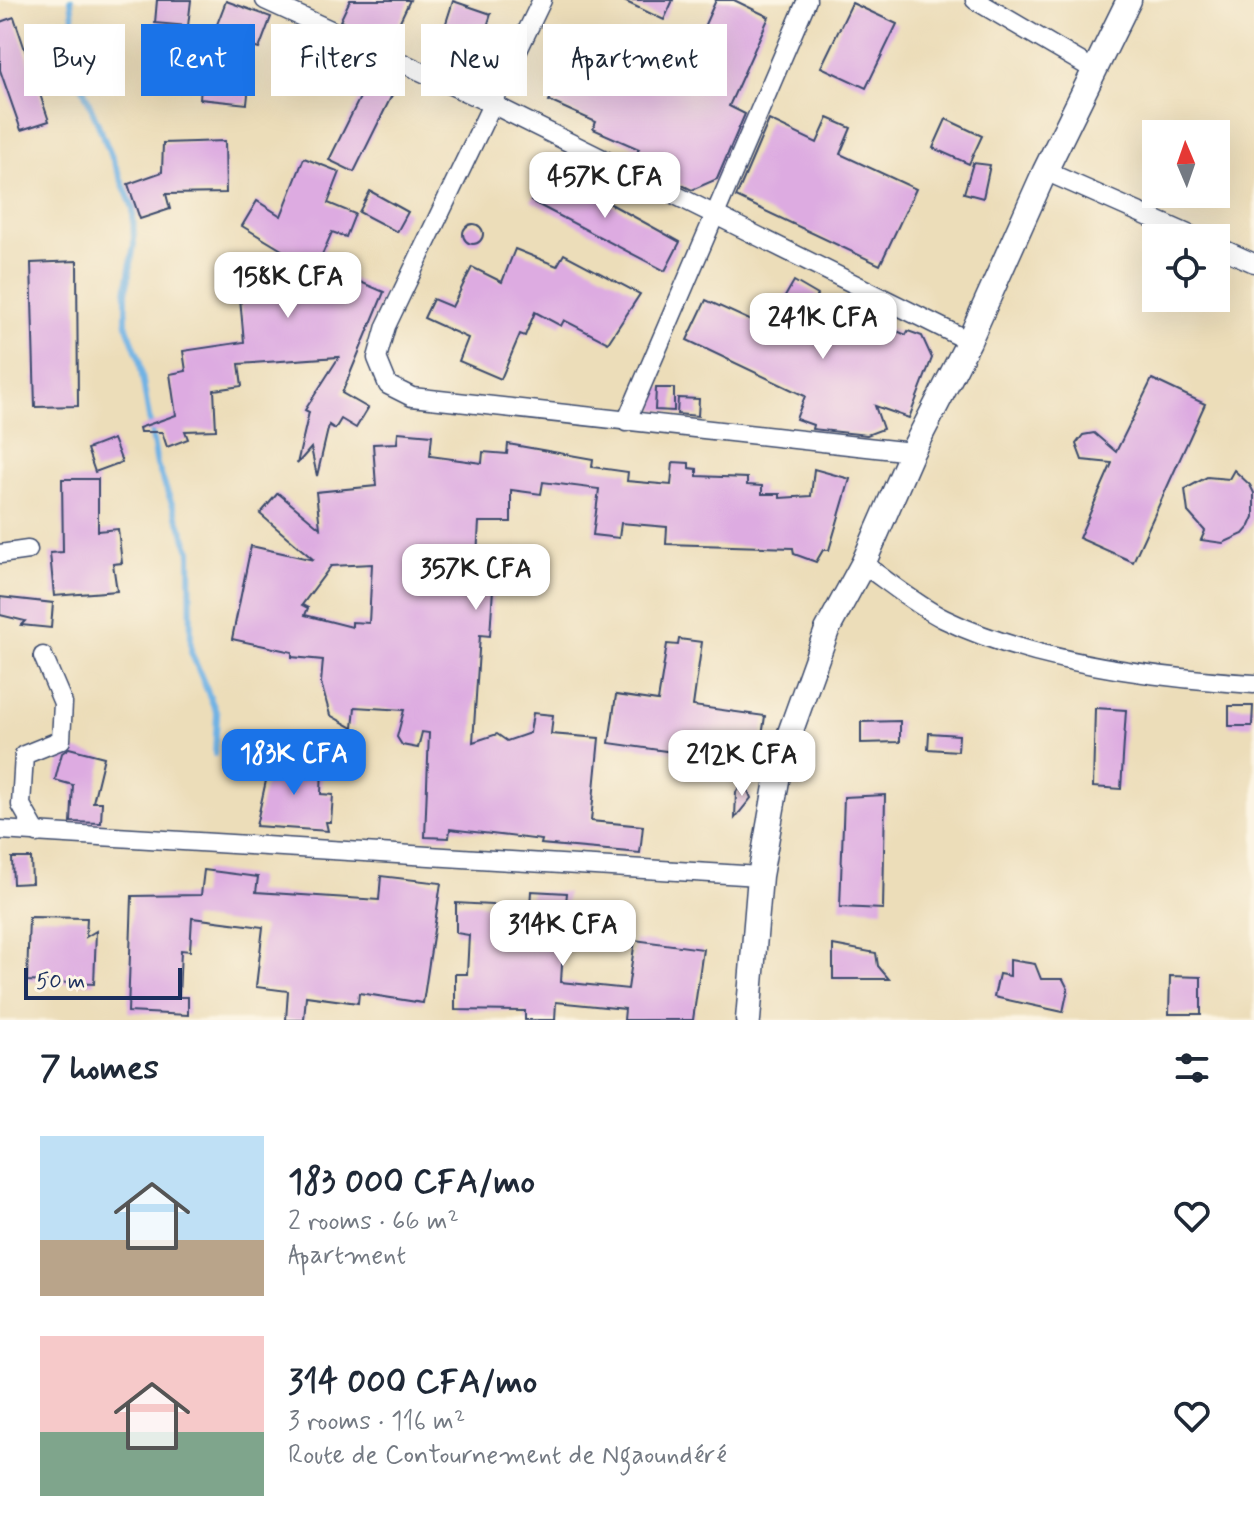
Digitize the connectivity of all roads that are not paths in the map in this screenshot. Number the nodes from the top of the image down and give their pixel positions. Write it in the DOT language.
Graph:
graph roads {
  1 [pos="542,0"];
  2 [pos="807,0"];
  3 [pos="975,0"];
  4 [pos="1129,0"];
  5 [pos="277,3"];
  6 [pos="1096,71"];
  7 [pos="492,104"];
  8 [pos="1045,171"];
  9 [pos="718,216"];
  10 [pos="1165,224"];
  11 [pos="1230,252"];
  12 [pos="1254,263"];
  13 [pos="969,341"];
  14 [pos="626,422"];
  15 [pos="912,452"];
  16 [pos="28,550"];
  17 [pos="0,554"];
  18 [pos="863,564"];
  19 [pos="43,656"];
  20 [pos="1254,684"];
  21 [pos="0,830"];
  22 [pos="37,833"];
  23 [pos="760,876"];
  24 [pos="748,1020"];
  1 -- 7 [label="street"];
  2 -- 9 [label="street"];
  3 -- 6 [label="street"];
  4 -- 6 [label="street"];
  5 -- 7 [label="street"];
  6 -- 8 [label="street"];
  7 -- 9 [label="street"];
  7 -- 14 [label="street"];
  8 -- 10 [label="street"];
  8 -- 13 [label="street"];
  9 -- 13 [label="street"];
  9 -- 14 [label="street"];
  11 -- 12 [label="street"];
  13 -- 15 [label="street"];
  14 -- 15 [label="street"];
  15 -- 18 [label="street"];
  16 -- 17 [label="street"];
  18 -- 20 [label="street"];
  18 -- 23 [label="street"];
  19 -- 22 [label="street"];
  21 -- 22 [label="street"];
  22 -- 23 [label="street"];
  23 -- 24 [label="street"];
}
